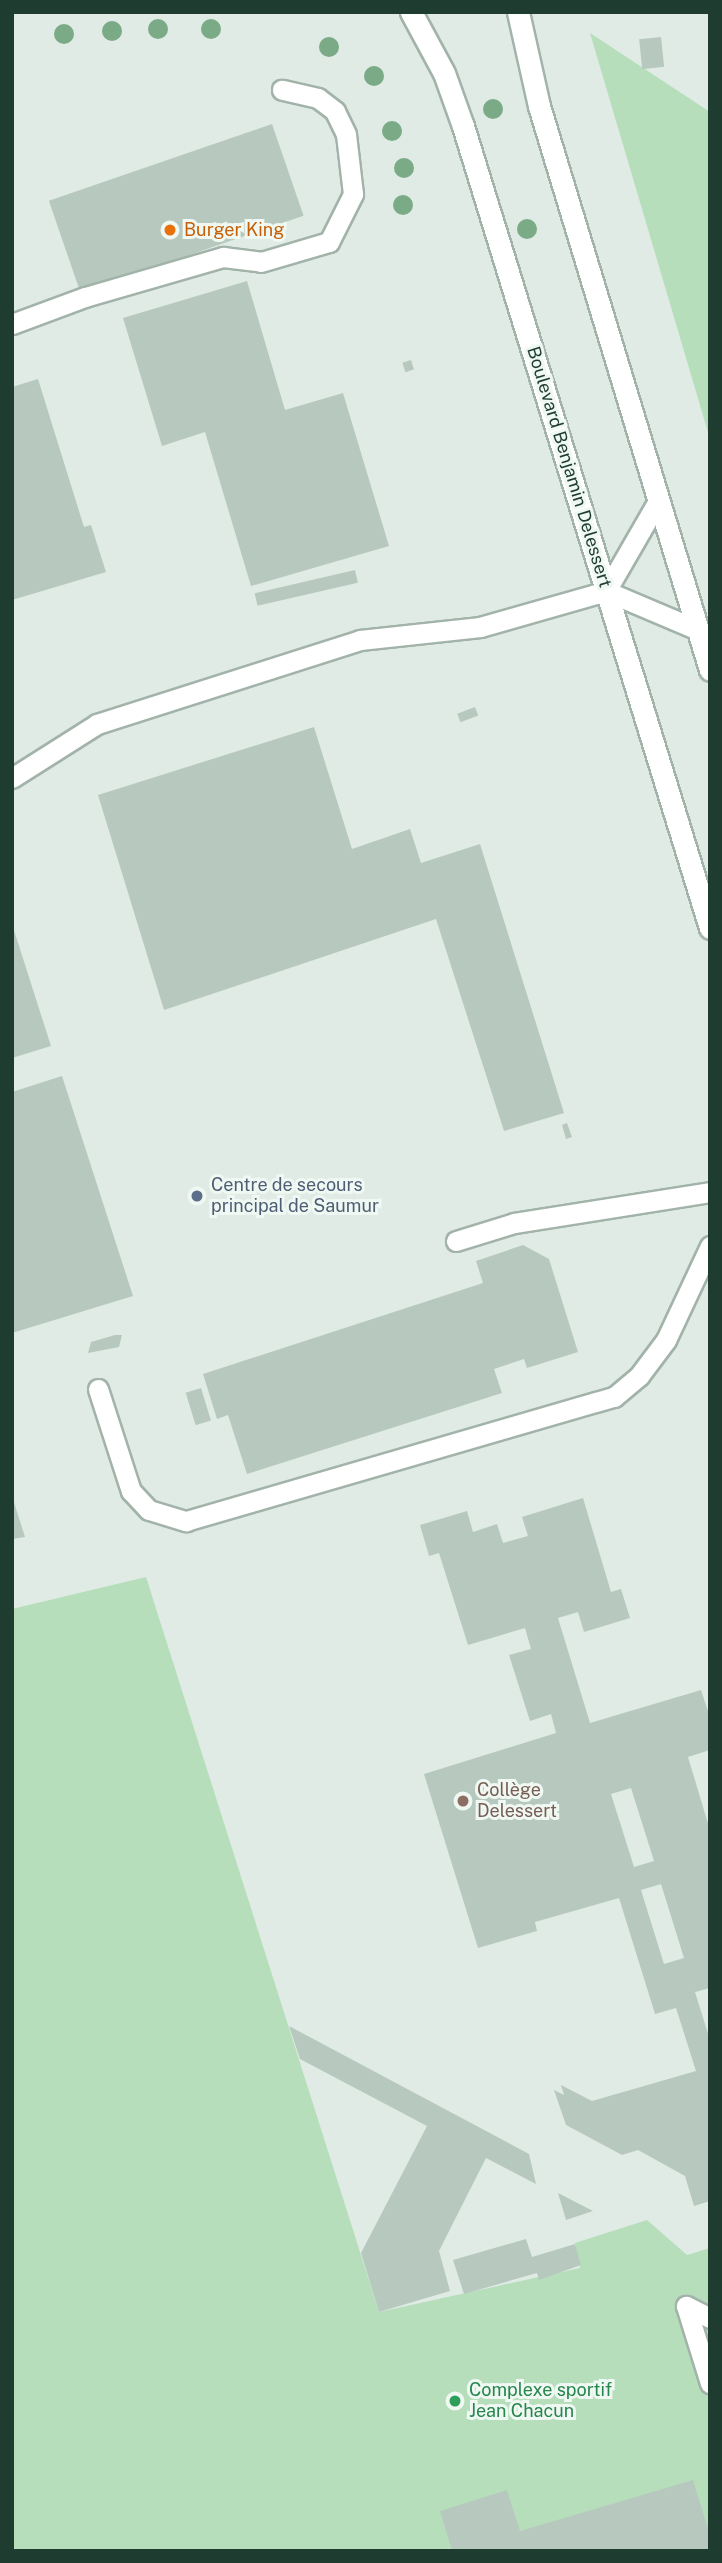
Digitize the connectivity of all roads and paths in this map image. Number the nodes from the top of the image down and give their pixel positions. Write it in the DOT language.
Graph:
graph roads {
  1 [pos="411,12"];
  2 [pos="518,12"];
  3 [pos="282,90"];
  4 [pos="12,324"];
  5 [pos="658,501"];
  6 [pos="606,591"];
  7 [pos="698,631"];
  8 [pos="710,670"];
  9 [pos="12,778"];
  10 [pos="710,928"];
  11 [pos="710,1192"];
  12 [pos="456,1241"];
  13 [pos="710,1247"];
  14 [pos="98,1389"];
  15 [pos="710,2318"];
  16 [pos="710,2383"];
  1 -- 6 [label="main road, Boulevard Benjamin Delessert"];
  2 -- 5 [label="main road"];
  3 -- 4 [label="lane"];
  5 -- 6 [label="lane"];
  5 -- 7 [label="main road"];
  6 -- 7 [label="lane"];
  6 -- 9 [label="lane"];
  6 -- 10 [label="main road, Boulevard Benjamin Delessert"];
  7 -- 8 [label="main road"];
  11 -- 12 [label="lane"];
  13 -- 14 [label="lane"];
  15 -- 16 [label="lane"];
}
